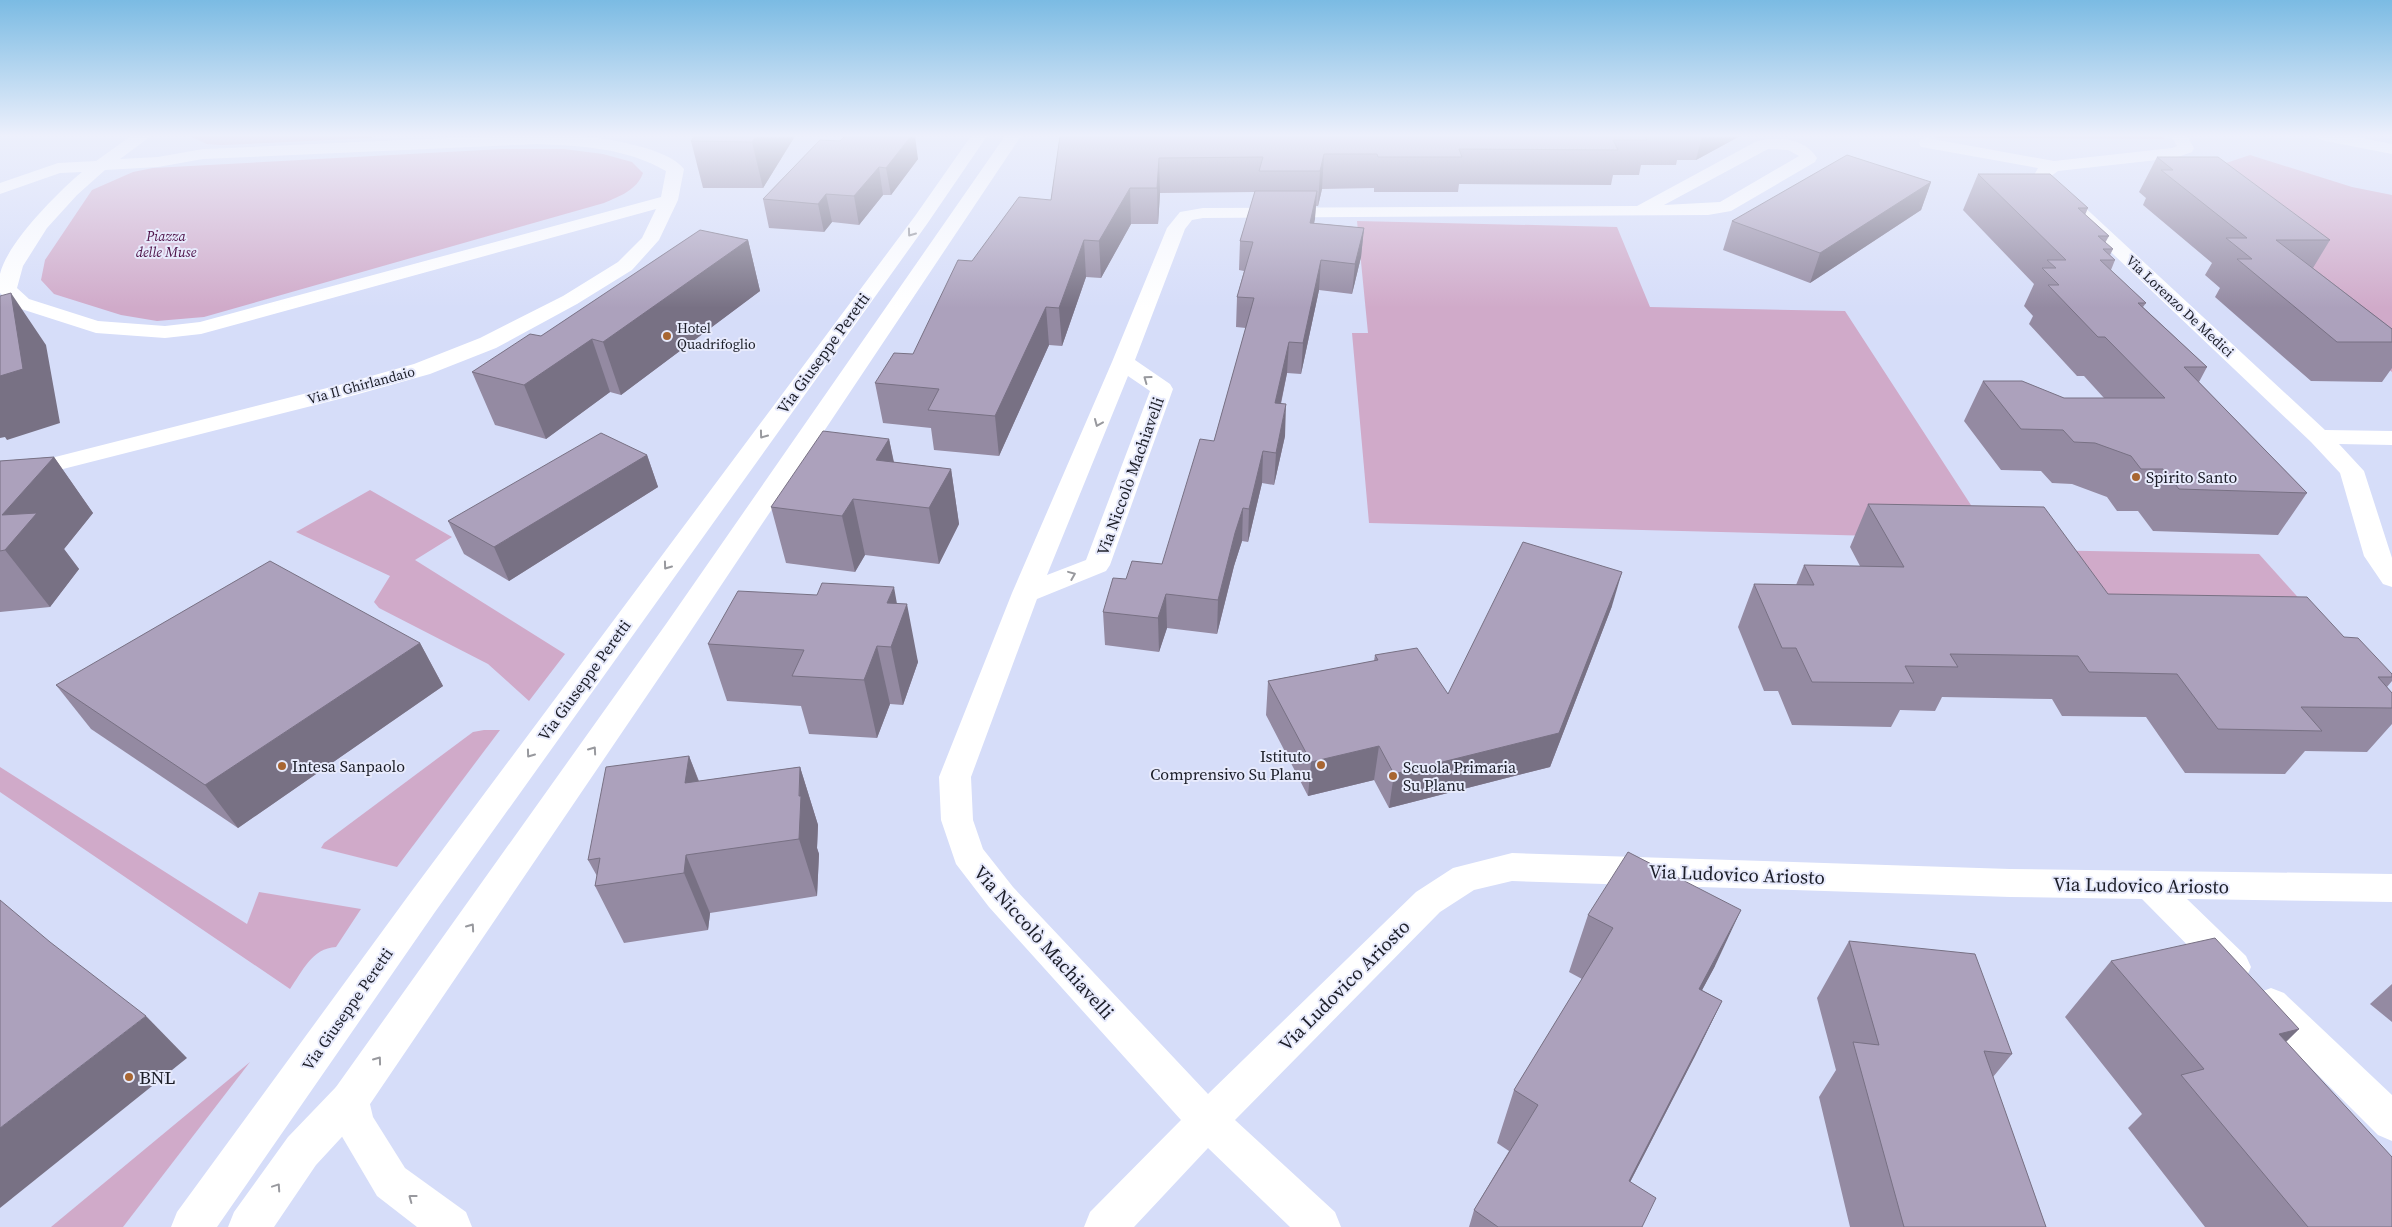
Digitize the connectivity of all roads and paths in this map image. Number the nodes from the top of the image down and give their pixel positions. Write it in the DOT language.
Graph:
graph roads {
  1 [pos="68,193"];
  2 [pos="670,193"];
  3 [pos="939,193"];
  4 [pos="974,193"];
  5 [pos="1673,193"];
  6 [pos="1749,193"];
  7 [pos="2059,193"];
  8 [pos="669,200"];
  9 [pos="1640,211"];
  10 [pos="6,297"];
  11 [pos="1123,362"];
  12 [pos="2319,437"];
  13 [pos="2392,438"];
  14 [pos="0,478"];
  15 [pos="2392,578"];
  16 [pos="1026,593"];
  17 [pos="2150,886"];
  18 [pos="2392,888"];
  19 [pos="350,1100"];
  20 [pos="1206,1121"];
  21 [pos="2392,1122"];
  22 [pos="192,1227"];
  23 [pos="250,1227"];
  24 [pos="451,1227"];
  25 [pos="1105,1227"];
  26 [pos="1320,1227"];
  1 -- 10 [label="street"];
  2 -- 8 [label="street"];
  3 -- 22 [label="street, Via Giuseppe Peretti, one-way"];
  19 -- 4 [label="street, Via Giuseppe Peretti, one-way"];
  5 -- 9 [label="street, Via Niccolò Machiavelli"];
  6 -- 9 [label="street, Via Niccolò Machiavelli"];
  7 -- 12 [label="street, Via Lorenzo De Medici"];
  8 -- 10 [label="street"];
  8 -- 14 [label="street, Via Il Ghirlandaio"];
  9 -- 11 [label="street, Via Niccolò Machiavelli"];
  11 -- 16 [label="street, Via Niccolò Machiavelli, one-way"];
  16 -- 11 [label="street, Via Niccolò Machiavelli, one-way"];
  12 -- 13 [label="street"];
  12 -- 15 [label="street, Via Lorenzo De Medici"];
  16 -- 20 [label="street, Via Niccolò Machiavelli"];
  17 -- 18 [label="street, Via Ludovico Ariosto"];
  17 -- 20 [label="street, Via Ludovico Ariosto"];
  17 -- 21 [label="street"];
  23 -- 19 [label="street, Via Giuseppe Peretti, one-way"];
  24 -- 19 [label="street, one-way"];
  20 -- 25 [label="street, Via Ludovico Ariosto"];
  20 -- 26 [label="street, Via Niccolò Machiavelli"];
}
